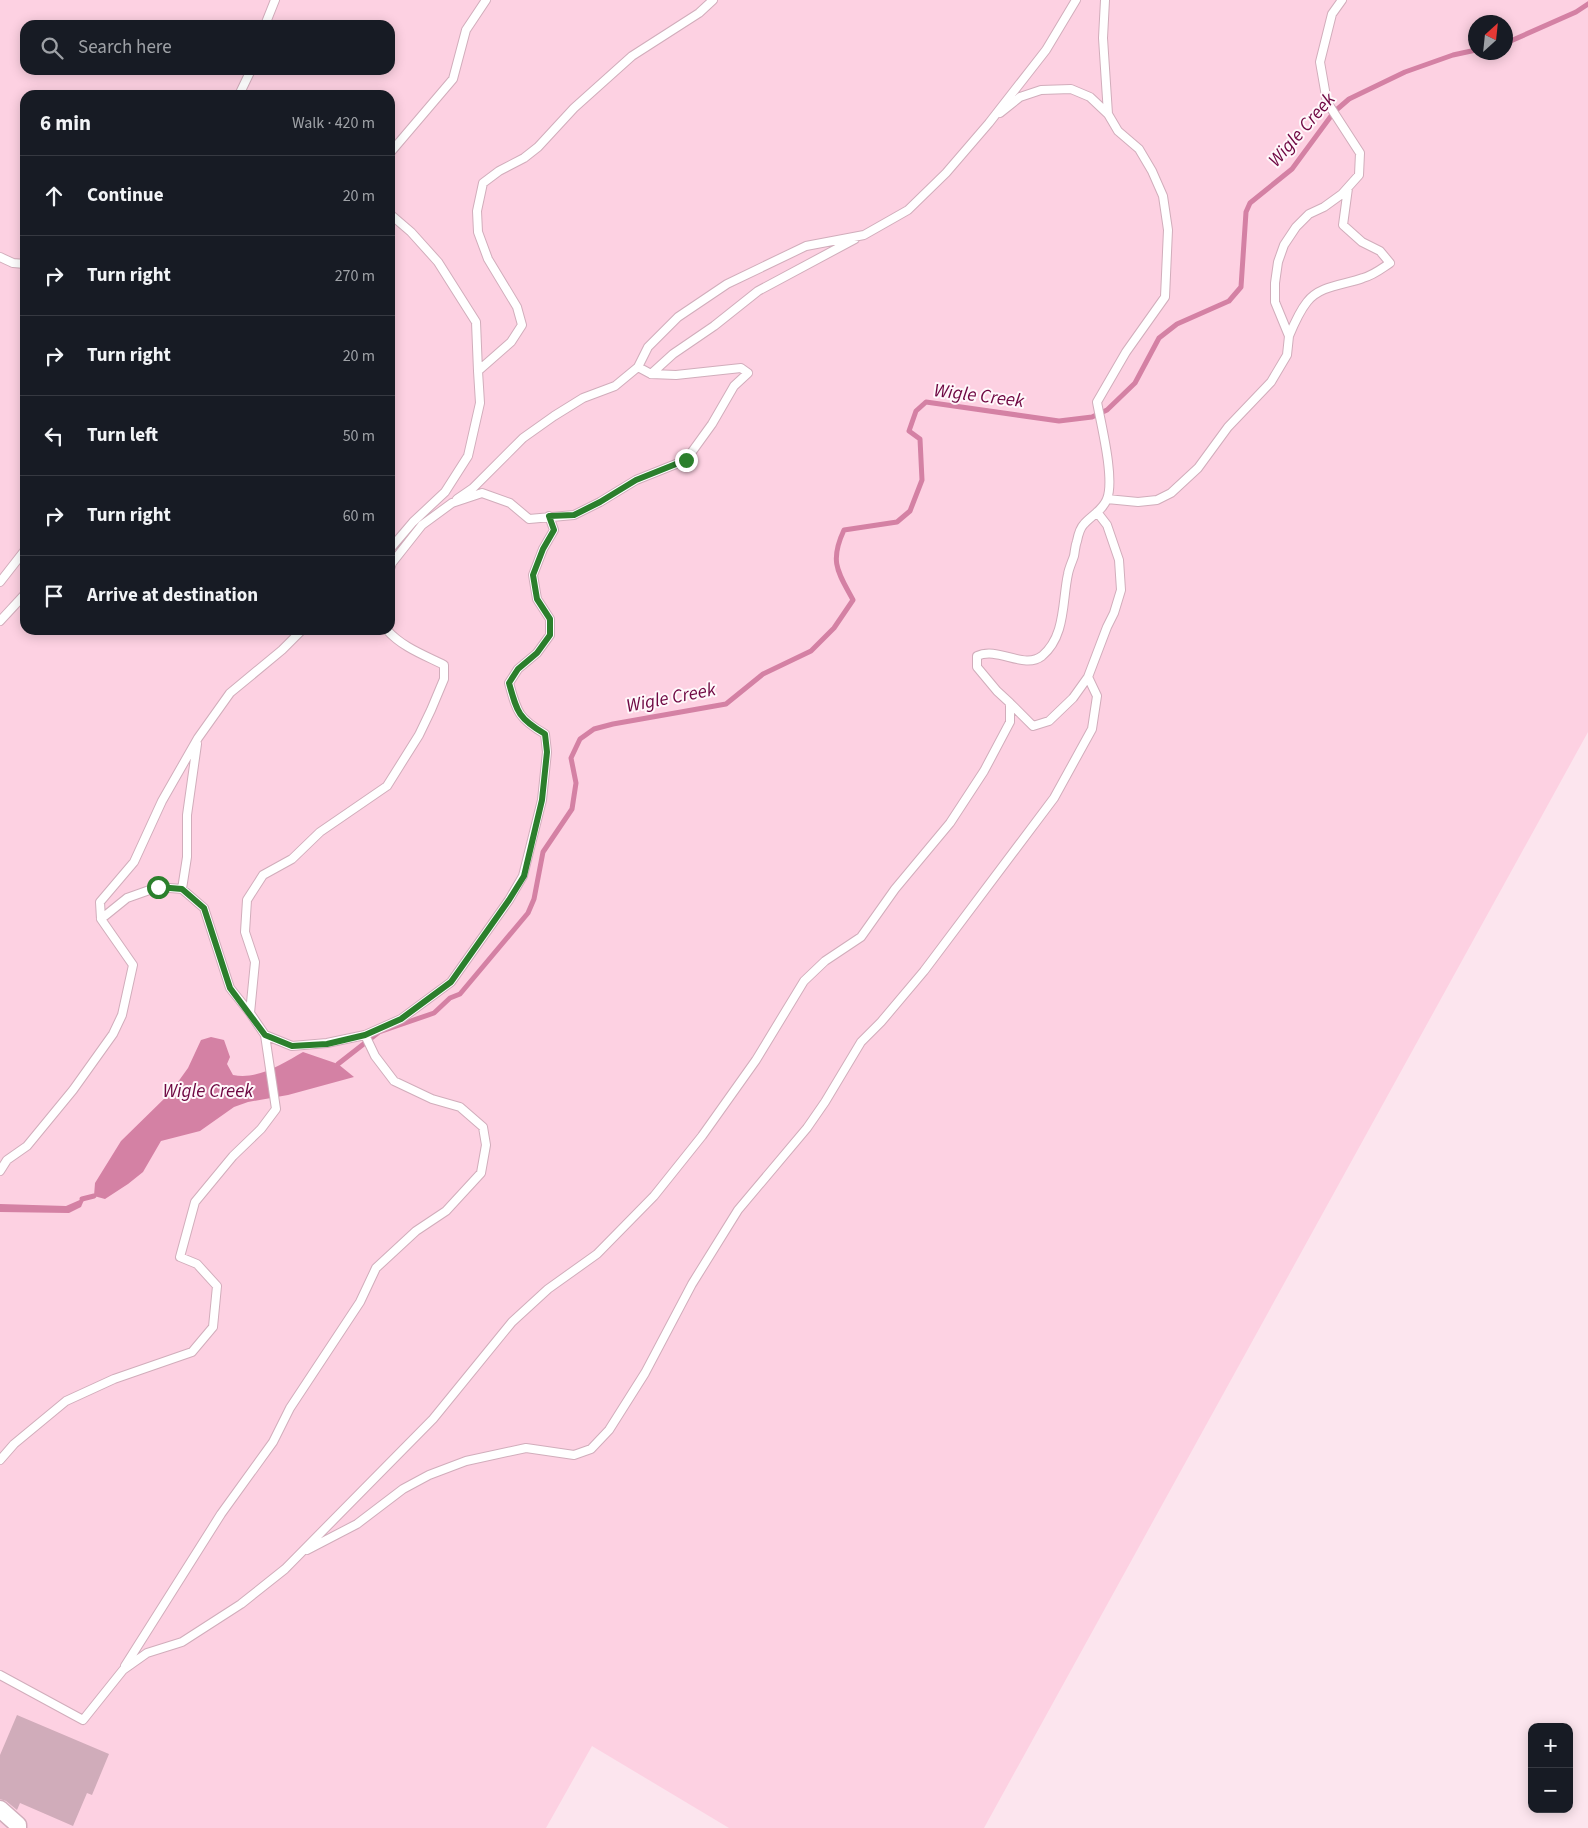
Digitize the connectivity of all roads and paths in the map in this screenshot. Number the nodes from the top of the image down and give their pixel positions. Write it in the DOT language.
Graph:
graph roads {
  1 [pos="275,0"];
  2 [pos="486,0"];
  3 [pos="713,0"];
  4 [pos="1076,0"];
  5 [pos="1105,0"];
  6 [pos="1342,0"];
  7 [pos="267,20"];
  8 [pos="249,75"];
  9 [pos="241,90"];
  10 [pos="1108,114"];
  11 [pos="989,122"];
  12 [pos="395,147"];
  13 [pos="1348,188"];
  14 [pos="395,218"];
  15 [pos="864,235"];
  16 [pos="0,257"];
  17 [pos="20,264"];
  18 [pos="1289,336"];
  19 [pos="638,367"];
  20 [pos="478,371"];
  21 [pos="651,374"];
  22 [pos="1107,499"];
  23 [pos="452,503"];
  24 [pos="1097,512"];
  25 [pos="549,516"];
  26 [pos="395,543"];
  27 [pos="20,556"];
  28 [pos="395,559"];
  29 [pos="0,582"];
  30 [pos="20,599"];
  31 [pos="0,621"];
  32 [pos="297,635"];
  33 [pos="391,635"];
  34 [pos="1088,677"];
  35 [pos="1010,703"];
  36 [pos="198,738"];
  37 [pos="182,889"];
  38 [pos="101,919"];
  39 [pos="250,1013"];
  40 [pos="265,1035"];
  41 [pos="365,1035"];
  42 [pos="0,1171"];
  43 [pos="0,1460"];
  44 [pos="299,1554"];
  45 [pos="123,1670"];
  46 [pos="0,1675"];
  47 [pos="0,1808"];
  48 [pos="18,1828"];
  1 -- 7 [label="lane"];
  2 -- 12 [label="lane"];
  3 -- 20 [label="lane"];
  4 -- 11 [label="lane"];
  5 -- 10 [label="lane"];
  6 -- 13 [label="lane"];
  8 -- 9 [label="lane"];
  10 -- 11 [label="lane"];
  10 -- 22 [label="lane"];
  11 -- 15 [label="lane"];
  13 -- 18 [label="lane"];
  13 -- 18 [label="lane"];
  14 -- 20 [label="lane"];
  15 -- 19 [label="lane"];
  15 -- 21 [label="lane"];
  16 -- 17 [label="lane"];
  18 -- 22 [label="lane"];
  19 -- 21 [label="lane"];
  19 -- 23 [label="lane"];
  20 -- 26 [label="lane"];
  21 -- 25 [label="lane"];
  22 -- 24 [label="lane"];
  23 -- 25 [label="lane"];
  23 -- 28 [label="lane"];
  24 -- 34 [label="lane"];
  24 -- 35 [label="lane"];
  25 -- 41 [label="lane"];
  27 -- 29 [label="lane"];
  30 -- 31 [label="lane"];
  32 -- 36 [label="lane"];
  33 -- 39 [label="lane"];
  34 -- 35 [label="lane"];
  34 -- 44 [label="lane"];
  35 -- 44 [label="lane"];
  36 -- 37 [label="lane"];
  36 -- 38 [label="lane"];
  37 -- 38 [label="lane"];
  37 -- 39 [label="lane"];
  38 -- 42 [label="lane"];
  39 -- 40 [label="lane"];
  40 -- 41 [label="lane"];
  40 -- 43 [label="lane"];
  41 -- 45 [label="lane"];
  44 -- 45 [label="lane"];
  45 -- 46 [label="lane"];
  47 -- 48 [label="street"];
}
